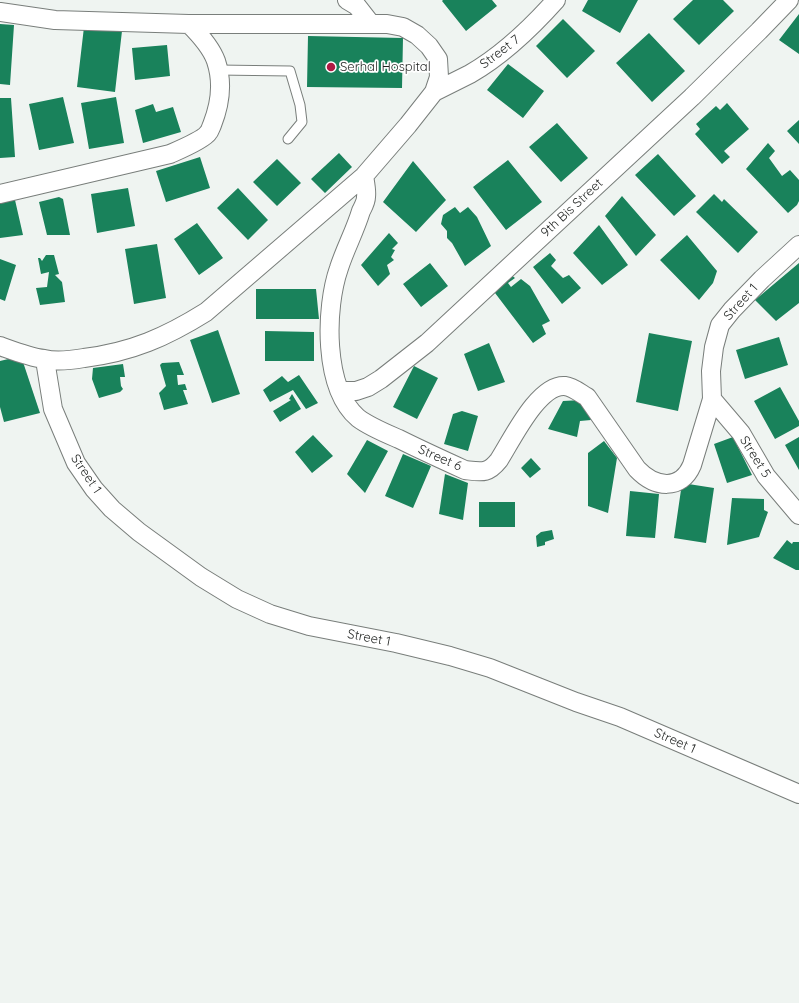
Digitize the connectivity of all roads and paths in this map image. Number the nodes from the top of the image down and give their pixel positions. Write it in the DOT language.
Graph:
graph roads {
  1 [pos="348,0"];
  2 [pos="556,0"];
  3 [pos="789,0"];
  4 [pos="0,12"];
  5 [pos="189,24"];
  6 [pos="371,24"];
  7 [pos="218,70"];
  8 [pos="434,92"];
  9 [pos="288,138"];
  10 [pos="364,176"];
  11 [pos="0,194"];
  12 [pos="799,245"];
  13 [pos="0,346"];
  14 [pos="45,360"];
  15 [pos="340,390"];
  16 [pos="712,399"];
  17 [pos="799,515"];
  18 [pos="799,794"];
  1 -- 6 [label="street"];
  2 -- 8 [label="street, Street 7"];
  3 -- 15 [label="street, 9th Bis Street"];
  4 -- 5 [label="street"];
  5 -- 6 [label="street"];
  5 -- 7 [label="street"];
  6 -- 8 [label="street"];
  7 -- 9 [label="lane"];
  7 -- 11 [label="street"];
  8 -- 10 [label="street"];
  10 -- 14 [label="street"];
  10 -- 15 [label="street, Street 6"];
  12 -- 16 [label="street, Street 1"];
  13 -- 14 [label="street"];
  14 -- 18 [label="street, Street 1"];
  15 -- 16 [label="street, Street 6"];
  16 -- 17 [label="street, Street 5"];
}
